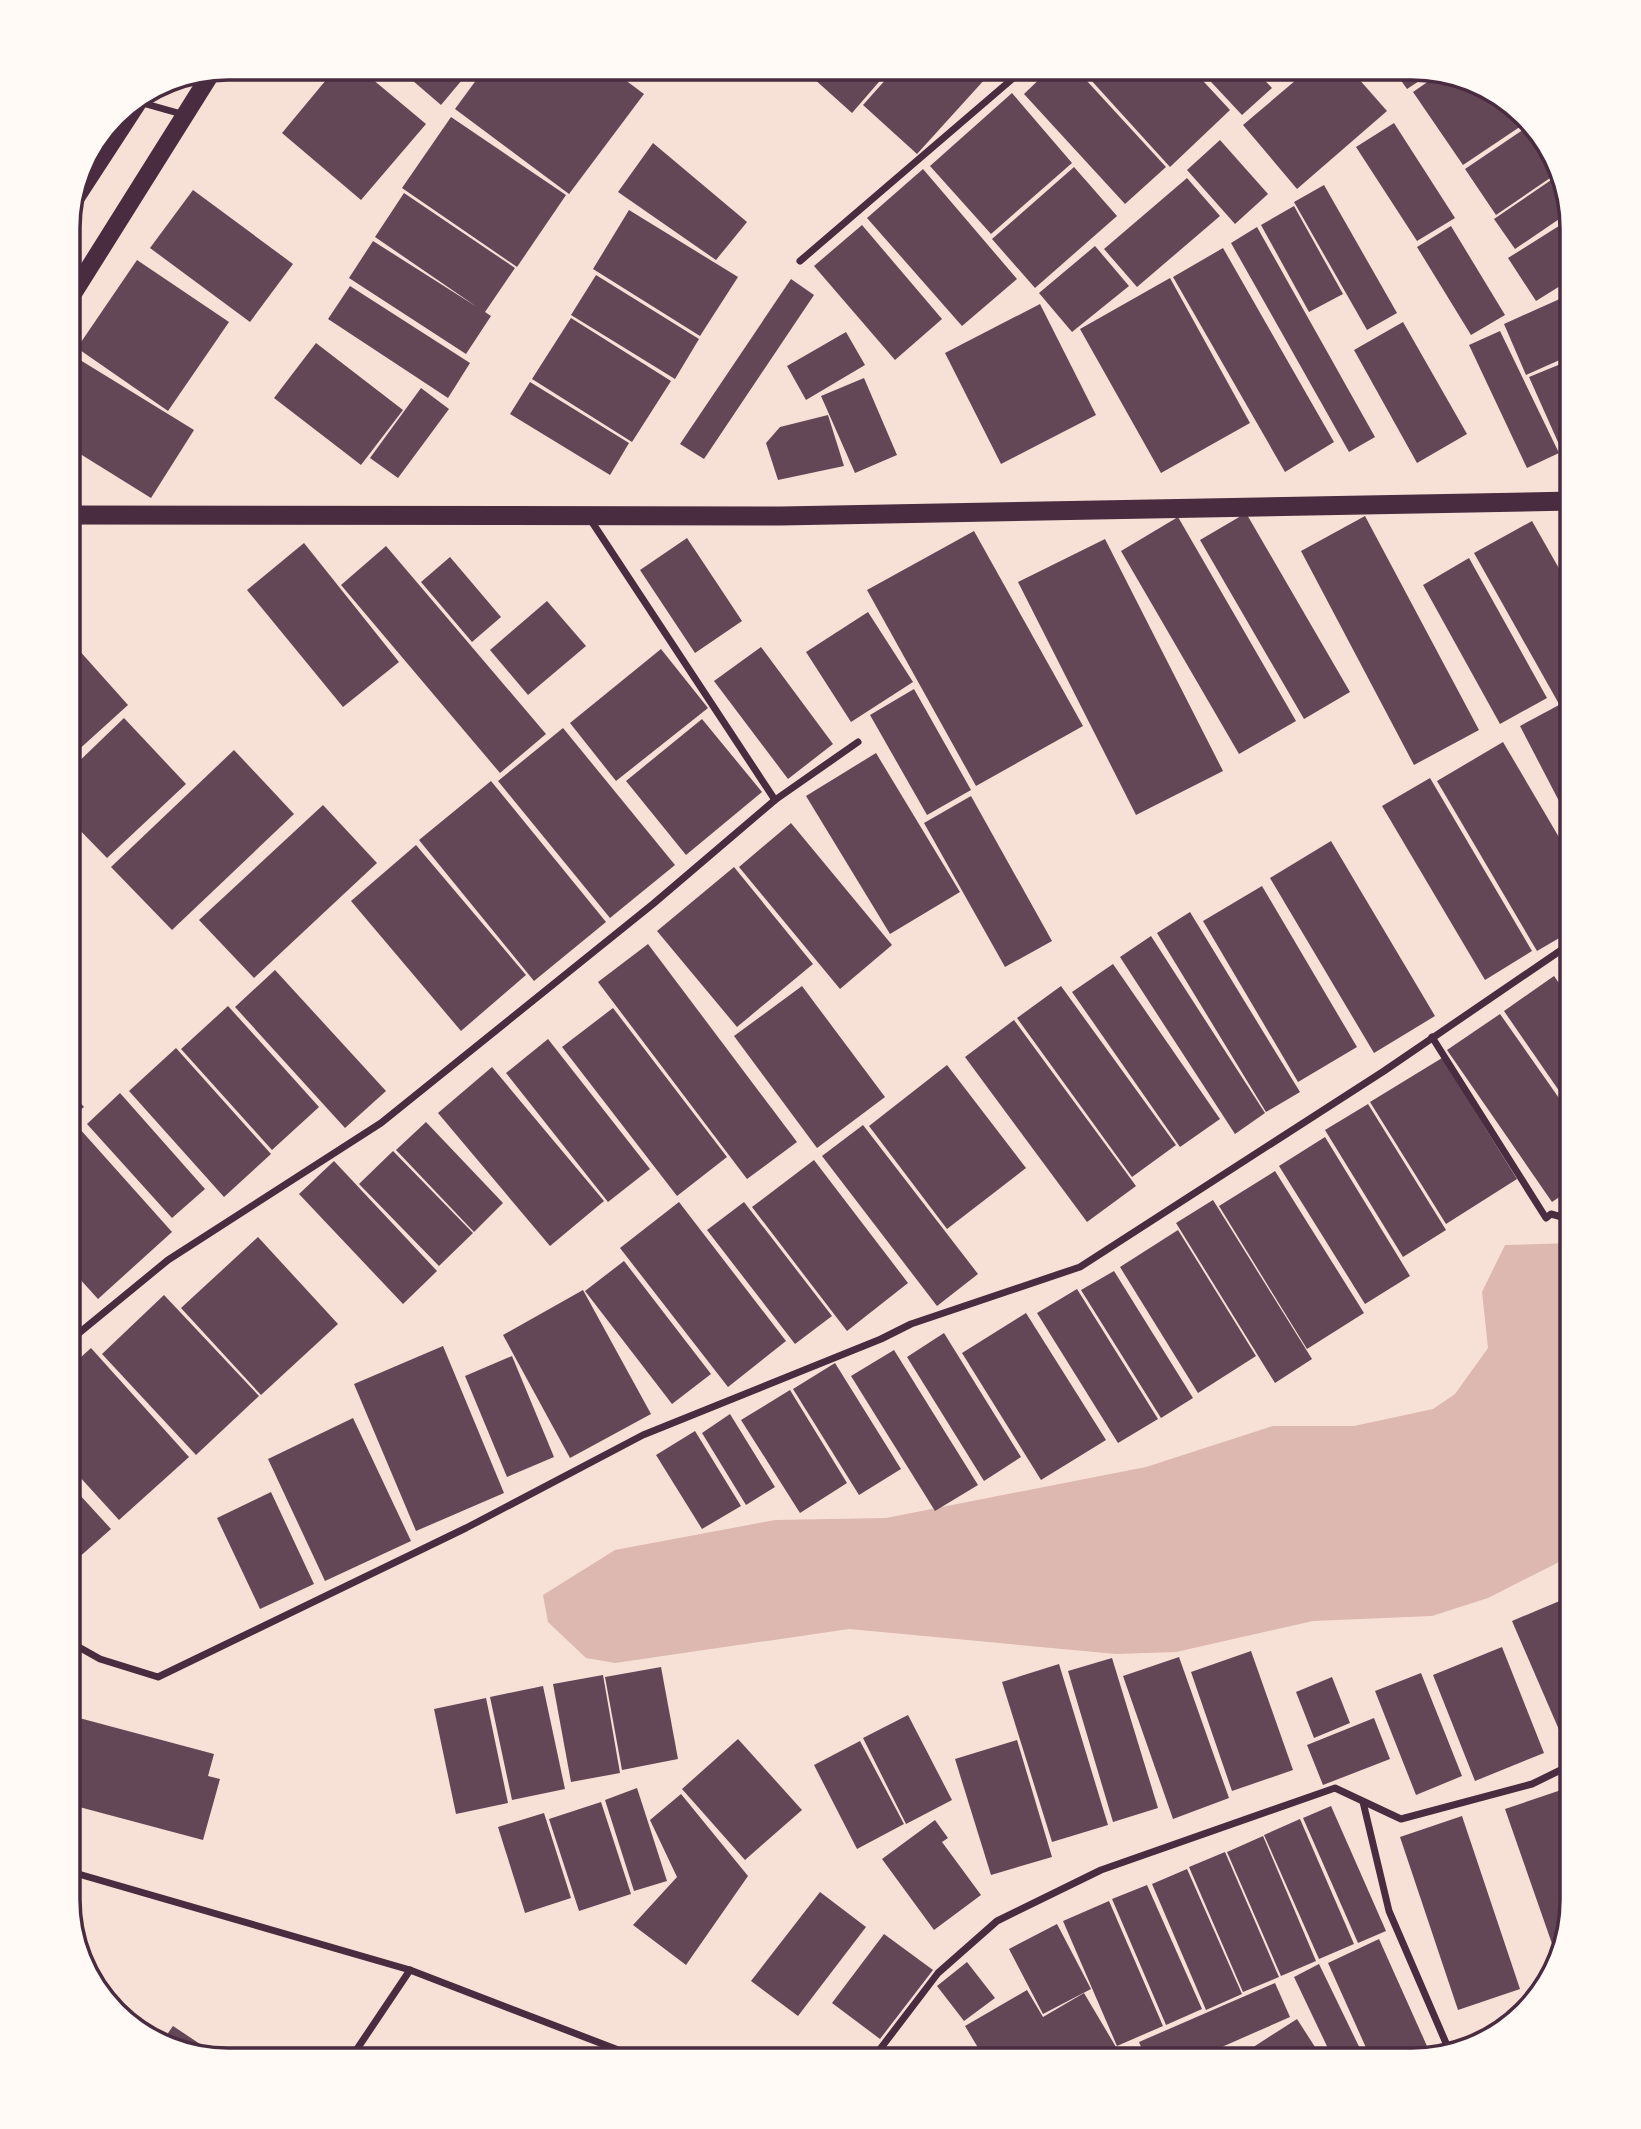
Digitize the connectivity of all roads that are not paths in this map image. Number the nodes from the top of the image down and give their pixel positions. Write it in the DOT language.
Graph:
graph roads {
  1 [pos="1011,81"];
  2 [pos="205,82"];
  3 [pos="150,103"];
  4 [pos="185,115"];
  5 [pos="121,128"];
  6 [pos="92,173"];
  7 [pos="800,261"];
  8 [pos="81,281"];
  9 [pos="1560,501"];
  10 [pos="587,515"];
  11 [pos="81,516"];
  12 [pos="858,742"];
  13 [pos="775,800"];
  14 [pos="1560,951"];
  15 [pos="1432,1037"];
  16 [pos="1560,1216"];
  17 [pos="80,1332"];
  18 [pos="80,1648"];
  19 [pos="1560,1770"];
  20 [pos="1363,1802"];
  21 [pos="80,1874"];
  22 [pos="410,1970"];
  23 [pos="1446,2044"];
  24 [pos="358,2048"];
  25 [pos="613,2048"];
  26 [pos="881,2048"];
  1 -- 7 [label="street"];
  2 -- 4 [label="main road"];
  3 -- 4 [label="street"];
  4 -- 8 [label="main road"];
  5 -- 6 [label="main road"];
  9 -- 10 [label="highway"];
  10 -- 11 [label="highway"];
  10 -- 13 [label="street"];
  12 -- 13 [label="street"];
  13 -- 17 [label="street"];
  14 -- 15 [label="street"];
  15 -- 16 [label="street"];
  15 -- 18 [label="street"];
  19 -- 20 [label="street"];
  20 -- 23 [label="street"];
  20 -- 26 [label="street"];
  21 -- 22 [label="street"];
  22 -- 24 [label="street"];
  22 -- 25 [label="street"];
}
